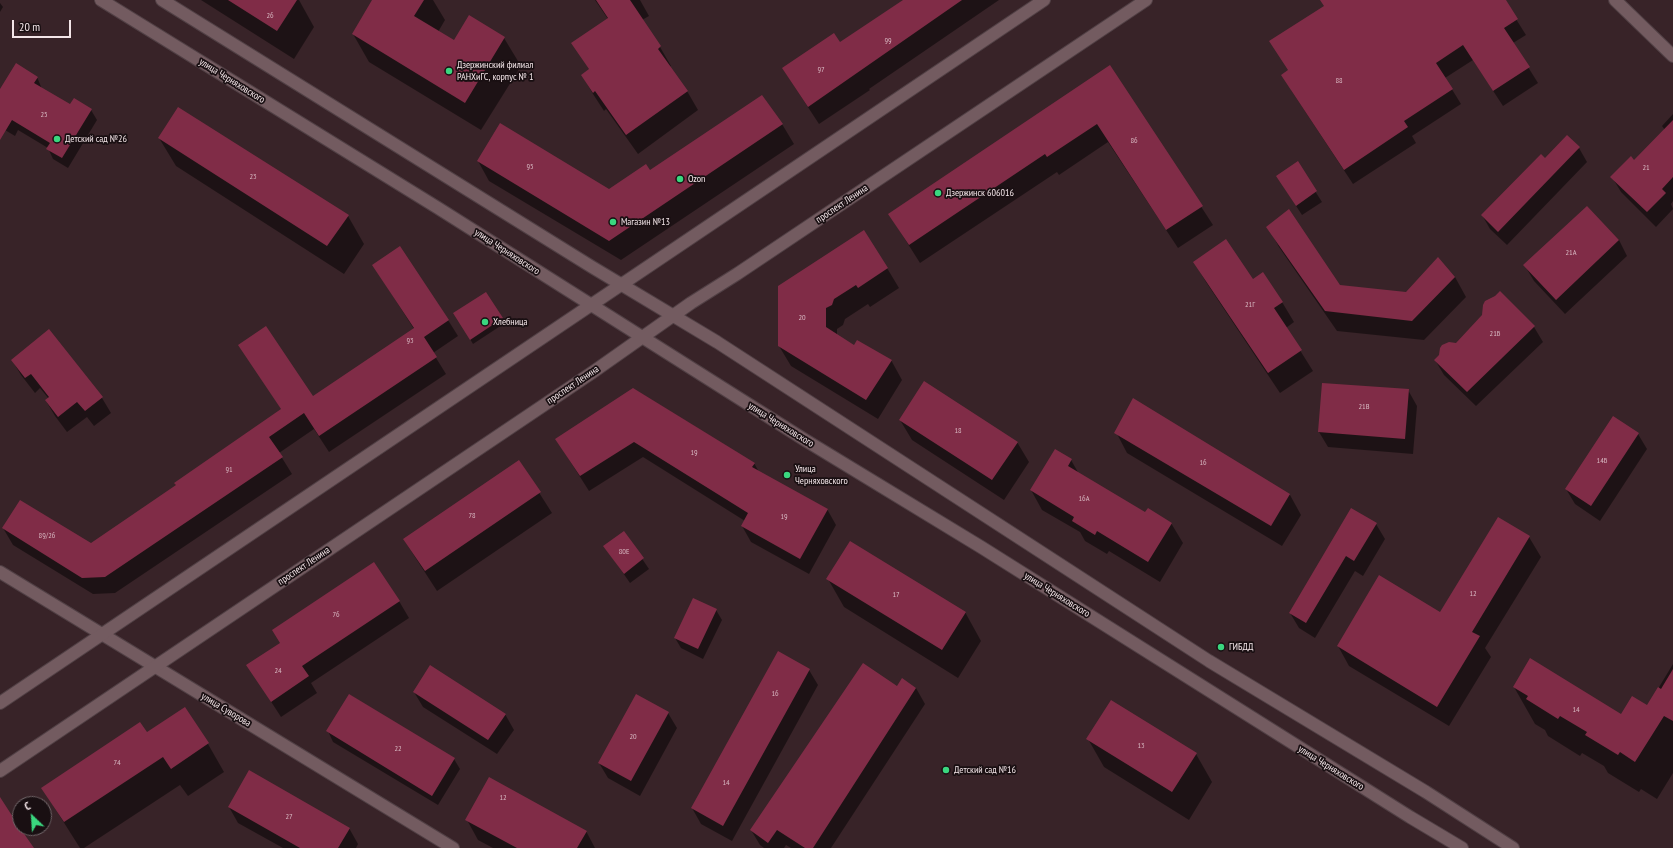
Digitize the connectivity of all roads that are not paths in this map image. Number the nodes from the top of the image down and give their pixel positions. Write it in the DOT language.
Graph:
graph roads {
  1 [pos="102,0"];
  2 [pos="162,0"];
  3 [pos="1044,0"];
  4 [pos="1146,0"];
  5 [pos="1615,0"];
  6 [pos="1673,56"];
  7 [pos="622,285"];
  8 [pos="592,305"];
  9 [pos="673,315"];
  10 [pos="643,337"];
  11 [pos="0,572"];
  12 [pos="100,635"];
  13 [pos="154,667"];
  14 [pos="0,703"];
  15 [pos="0,771"];
  16 [pos="453,848"];
  17 [pos="1462,848"];
  18 [pos="1513,848"];
  1 -- 8 [label="street, улица Черняховского"];
  2 -- 7 [label="street"];
  3 -- 7 [label="street"];
  4 -- 9 [label="street, проспект Ленина"];
  5 -- 6 [label="street"];
  7 -- 8 [label="street"];
  7 -- 9 [label="street"];
  8 -- 10 [label="street, улица Черняховского"];
  8 -- 12 [label="street"];
  9 -- 10 [label="street, проспект Ленина"];
  9 -- 18 [label="street"];
  10 -- 13 [label="street, проспект Ленина"];
  10 -- 17 [label="street, улица Черняховского"];
  11 -- 12 [label="street, улица Суворова"];
  12 -- 13 [label="street, улица Суворова"];
  12 -- 14 [label="street"];
  13 -- 15 [label="street, проспект Ленина"];
  13 -- 16 [label="street, улица Суворова"];
}
